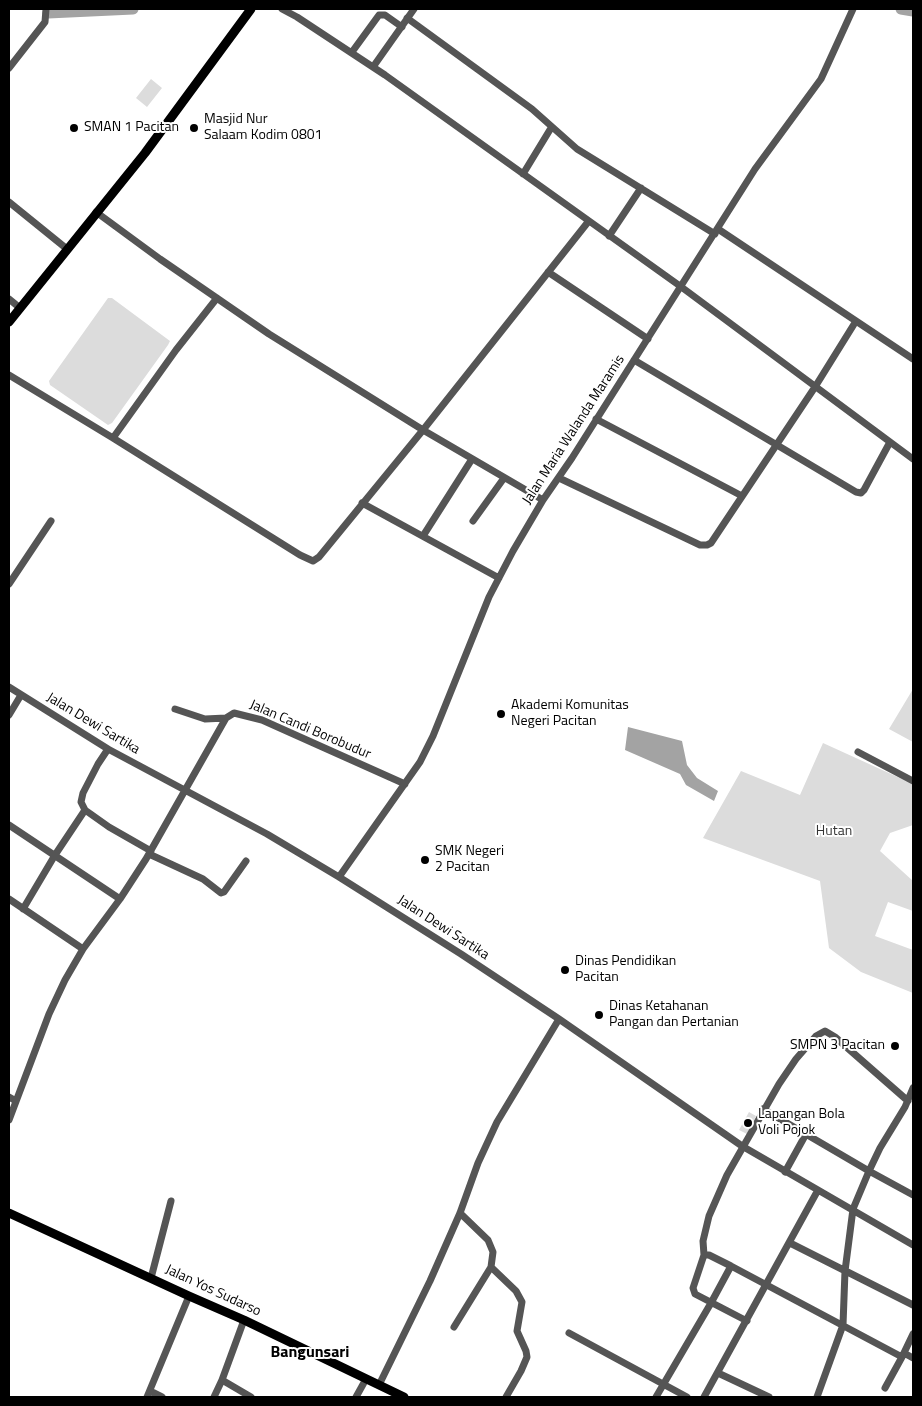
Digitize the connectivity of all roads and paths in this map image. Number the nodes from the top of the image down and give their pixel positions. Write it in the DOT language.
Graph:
graph roads {
  1 [pos="46,9"];
  2 [pos="251,9"];
  3 [pos="282,9"];
  4 [pos="414,9"];
  5 [pos="852,11"];
  6 [pos="407,18"];
  7 [pos="402,27"];
  8 [pos="352,52"];
  9 [pos="373,67"];
  10 [pos="9,68"];
  11 [pos="551,128"];
  12 [pos="523,174"];
  13 [pos="641,188"];
  14 [pos="9,202"];
  15 [pos="96,212"];
  16 [pos="588,222"];
  17 [pos="716,231"];
  18 [pos="609,236"];
  19 [pos="67,249"];
  20 [pos="548,272"];
  21 [pos="680,286"];
  22 [pos="217,298"];
  23 [pos="9,299"];
  24 [pos="20,308"];
  25 [pos="856,321"];
  26 [pos="9,322"];
  27 [pos="648,339"];
  28 [pos="913,359"];
  29 [pos="634,360"];
  30 [pos="9,375"];
  31 [pos="815,386"];
  32 [pos="596,419"];
  33 [pos="422,430"];
  34 [pos="113,438"];
  35 [pos="890,442"];
  36 [pos="776,444"];
  37 [pos="472,459"];
  38 [pos="913,459"];
  39 [pos="504,478"];
  40 [pos="558,478"];
  41 [pos="742,496"];
  42 [pos="543,500"];
  43 [pos="362,503"];
  44 [pos="50,521"];
  45 [pos="473,521"];
  46 [pos="423,536"];
  47 [pos="499,578"];
  48 [pos="9,584"];
  49 [pos="9,686"];
  50 [pos="22,695"];
  51 [pos="175,709"];
  52 [pos="9,715"];
  53 [pos="226,718"];
  54 [pos="108,749"];
  55 [pos="858,752"];
  56 [pos="913,780"];
  57 [pos="405,784"];
  58 [pos="186,790"];
  59 [pos="85,810"];
  60 [pos="9,825"];
  61 [pos="150,852"];
  62 [pos="55,855"];
  63 [pos="246,861"];
  64 [pos="339,876"];
  65 [pos="9,899"];
  66 [pos="120,899"];
  67 [pos="23,909"];
  68 [pos="83,949"];
  69 [pos="559,1019"];
  70 [pos="913,1088"];
  71 [pos="9,1097"];
  72 [pos="16,1101"];
  73 [pos="906,1104"];
  74 [pos="764,1109"];
  75 [pos="913,1112"];
  76 [pos="9,1120"];
  77 [pos="806,1134"];
  78 [pos="742,1146"];
  79 [pos="869,1171"];
  80 [pos="785,1172"];
  81 [pos="818,1190"];
  82 [pos="913,1195"];
  83 [pos="171,1201"];
  84 [pos="853,1210"];
  85 [pos="9,1213"];
  86 [pos="460,1213"];
  87 [pos="790,1243"];
  88 [pos="913,1245"];
  89 [pos="704,1254"];
  90 [pos="731,1266"];
  91 [pos="492,1267"];
  92 [pos="845,1271"];
  93 [pos="151,1278"];
  94 [pos="767,1285"];
  95 [pos="189,1296"];
  96 [pos="711,1303"];
  97 [pos="913,1305"];
  98 [pos="244,1320"];
  99 [pos="747,1321"];
  100 [pos="843,1325"];
  101 [pos="454,1326"];
  102 [pos="569,1333"];
  103 [pos="913,1334"];
  104 [pos="903,1355"];
  105 [pos="913,1358"];
  106 [pos="718,1373"];
  107 [pos="366,1379"];
  108 [pos="222,1380"];
  109 [pos="664,1384"];
  110 [pos="379,1385"];
  111 [pos="885,1388"];
  112 [pos="148,1394"];
  113 [pos="162,1397"];
  114 [pos="214,1397"];
  115 [pos="251,1397"];
  116 [pos="356,1397"];
  117 [pos="404,1397"];
  118 [pos="506,1397"];
  119 [pos="656,1397"];
  120 [pos="687,1397"];
  121 [pos="704,1397"];
  122 [pos="769,1397"];
  123 [pos="818,1397"];
  1 -- 10 [label="street"];
  2 -- 15 [label="main road"];
  3 -- 8 [label="street"];
  4 -- 6 [label="street"];
  5 -- 17 [label="street, Jalan Maria Walanda Maramis"];
  6 -- 7 [label="street"];
  6 -- 11 [label="street"];
  7 -- 8 [label="street"];
  7 -- 9 [label="street"];
  8 -- 9 [label="street"];
  9 -- 12 [label="street"];
  11 -- 12 [label="street"];
  11 -- 13 [label="street"];
  12 -- 16 [label="street"];
  13 -- 17 [label="street"];
  13 -- 18 [label="street"];
  14 -- 19 [label="street"];
  15 -- 19 [label="main road"];
  15 -- 22 [label="street"];
  16 -- 18 [label="street"];
  16 -- 20 [label="street"];
  17 -- 21 [label="street, Jalan Maria Walanda Maramis"];
  17 -- 25 [label="street"];
  18 -- 21 [label="street"];
  19 -- 24 [label="main road"];
  20 -- 27 [label="street"];
  20 -- 33 [label="street"];
  21 -- 27 [label="street, Jalan Maria Walanda Maramis"];
  21 -- 31 [label="street"];
  22 -- 33 [label="street"];
  22 -- 34 [label="street"];
  23 -- 24 [label="street"];
  24 -- 26 [label="main road"];
  25 -- 28 [label="street"];
  25 -- 31 [label="street"];
  27 -- 29 [label="street, Jalan Maria Walanda Maramis"];
  29 -- 32 [label="street, Jalan Maria Walanda Maramis"];
  29 -- 36 [label="street"];
  30 -- 34 [label="street"];
  31 -- 35 [label="street"];
  31 -- 36 [label="street"];
  32 -- 40 [label="street, Jalan Maria Walanda Maramis"];
  32 -- 41 [label="street"];
  33 -- 37 [label="street"];
  33 -- 43 [label="street"];
  34 -- 43 [label="street"];
  35 -- 36 [label="street"];
  35 -- 38 [label="street"];
  36 -- 41 [label="street"];
  37 -- 39 [label="street"];
  37 -- 46 [label="street"];
  39 -- 42 [label="street"];
  39 -- 45 [label="street"];
  40 -- 41 [label="street"];
  40 -- 42 [label="street, Jalan Maria Walanda Maramis"];
  42 -- 47 [label="street, Jalan Maria Walanda Maramis"];
  43 -- 46 [label="street"];
  44 -- 48 [label="street"];
  46 -- 47 [label="street"];
  47 -- 57 [label="street, Jalan Maria Walanda Maramis"];
  49 -- 50 [label="street, Jalan Dewi Sartika"];
  50 -- 52 [label="street"];
  50 -- 54 [label="street, Jalan Dewi Sartika"];
  51 -- 53 [label="street, Jalan Candi Borobudur"];
  53 -- 57 [label="street, Jalan Candi Borobudur"];
  53 -- 58 [label="street"];
  54 -- 58 [label="street, Jalan Dewi Sartika"];
  54 -- 59 [label="street"];
  55 -- 56 [label="street"];
  57 -- 64 [label="street, Jalan Maria Walanda Maramis"];
  58 -- 61 [label="street"];
  58 -- 64 [label="street, Jalan Dewi Sartika"];
  59 -- 61 [label="street"];
  59 -- 62 [label="street"];
  60 -- 62 [label="street"];
  61 -- 63 [label="street"];
  61 -- 66 [label="street"];
  62 -- 66 [label="street"];
  62 -- 67 [label="street"];
  64 -- 69 [label="street, Jalan Dewi Sartika"];
  65 -- 67 [label="street"];
  66 -- 68 [label="street"];
  67 -- 68 [label="street"];
  68 -- 72 [label="street"];
  69 -- 78 [label="street, Jalan Dewi Sartika"];
  69 -- 86 [label="street"];
  70 -- 73 [label="street"];
  71 -- 72 [label="street"];
  72 -- 76 [label="street"];
  73 -- 74 [label="street"];
  73 -- 75 [label="street"];
  73 -- 79 [label="street"];
  74 -- 77 [label="street"];
  74 -- 78 [label="street"];
  77 -- 79 [label="street"];
  77 -- 80 [label="street"];
  78 -- 80 [label="street, Jalan Dewi Sartika"];
  78 -- 89 [label="street"];
  79 -- 82 [label="street"];
  79 -- 84 [label="street"];
  80 -- 81 [label="street, Jalan Dewi Sartika"];
  81 -- 84 [label="street, Jalan Dewi Sartika"];
  81 -- 87 [label="street"];
  83 -- 93 [label="street"];
  84 -- 88 [label="street, Jalan Dewi Sartika"];
  84 -- 92 [label="street"];
  85 -- 93 [label="main road, Jalan Yos Sudarso"];
  86 -- 91 [label="street"];
  86 -- 110 [label="street"];
  87 -- 92 [label="street"];
  87 -- 94 [label="street"];
  89 -- 90 [label="street"];
  89 -- 96 [label="street"];
  90 -- 94 [label="street"];
  90 -- 96 [label="street"];
  91 -- 101 [label="street"];
  91 -- 118 [label="street"];
  92 -- 97 [label="street"];
  92 -- 100 [label="street"];
  93 -- 95 [label="main road, Jalan Yos Sudarso"];
  94 -- 99 [label="street"];
  94 -- 100 [label="street"];
  95 -- 98 [label="main road, Jalan Yos Sudarso"];
  95 -- 112 [label="street"];
  96 -- 99 [label="street"];
  96 -- 109 [label="street"];
  98 -- 107 [label="main road, Jalan Yos Sudarso"];
  98 -- 108 [label="street"];
  99 -- 106 [label="street"];
  100 -- 104 [label="street"];
  100 -- 123 [label="street"];
  102 -- 109 [label="street"];
  103 -- 104 [label="street"];
  104 -- 105 [label="street"];
  104 -- 111 [label="street"];
  106 -- 121 [label="street"];
  106 -- 122 [label="street"];
  107 -- 110 [label="main road, Jalan Yos Sudarso"];
  107 -- 116 [label="street"];
  108 -- 114 [label="street"];
  108 -- 115 [label="street"];
  109 -- 119 [label="street"];
  109 -- 120 [label="street"];
  110 -- 117 [label="main road, Jalan Yos Sudarso"];
  112 -- 113 [label="street"];
}
